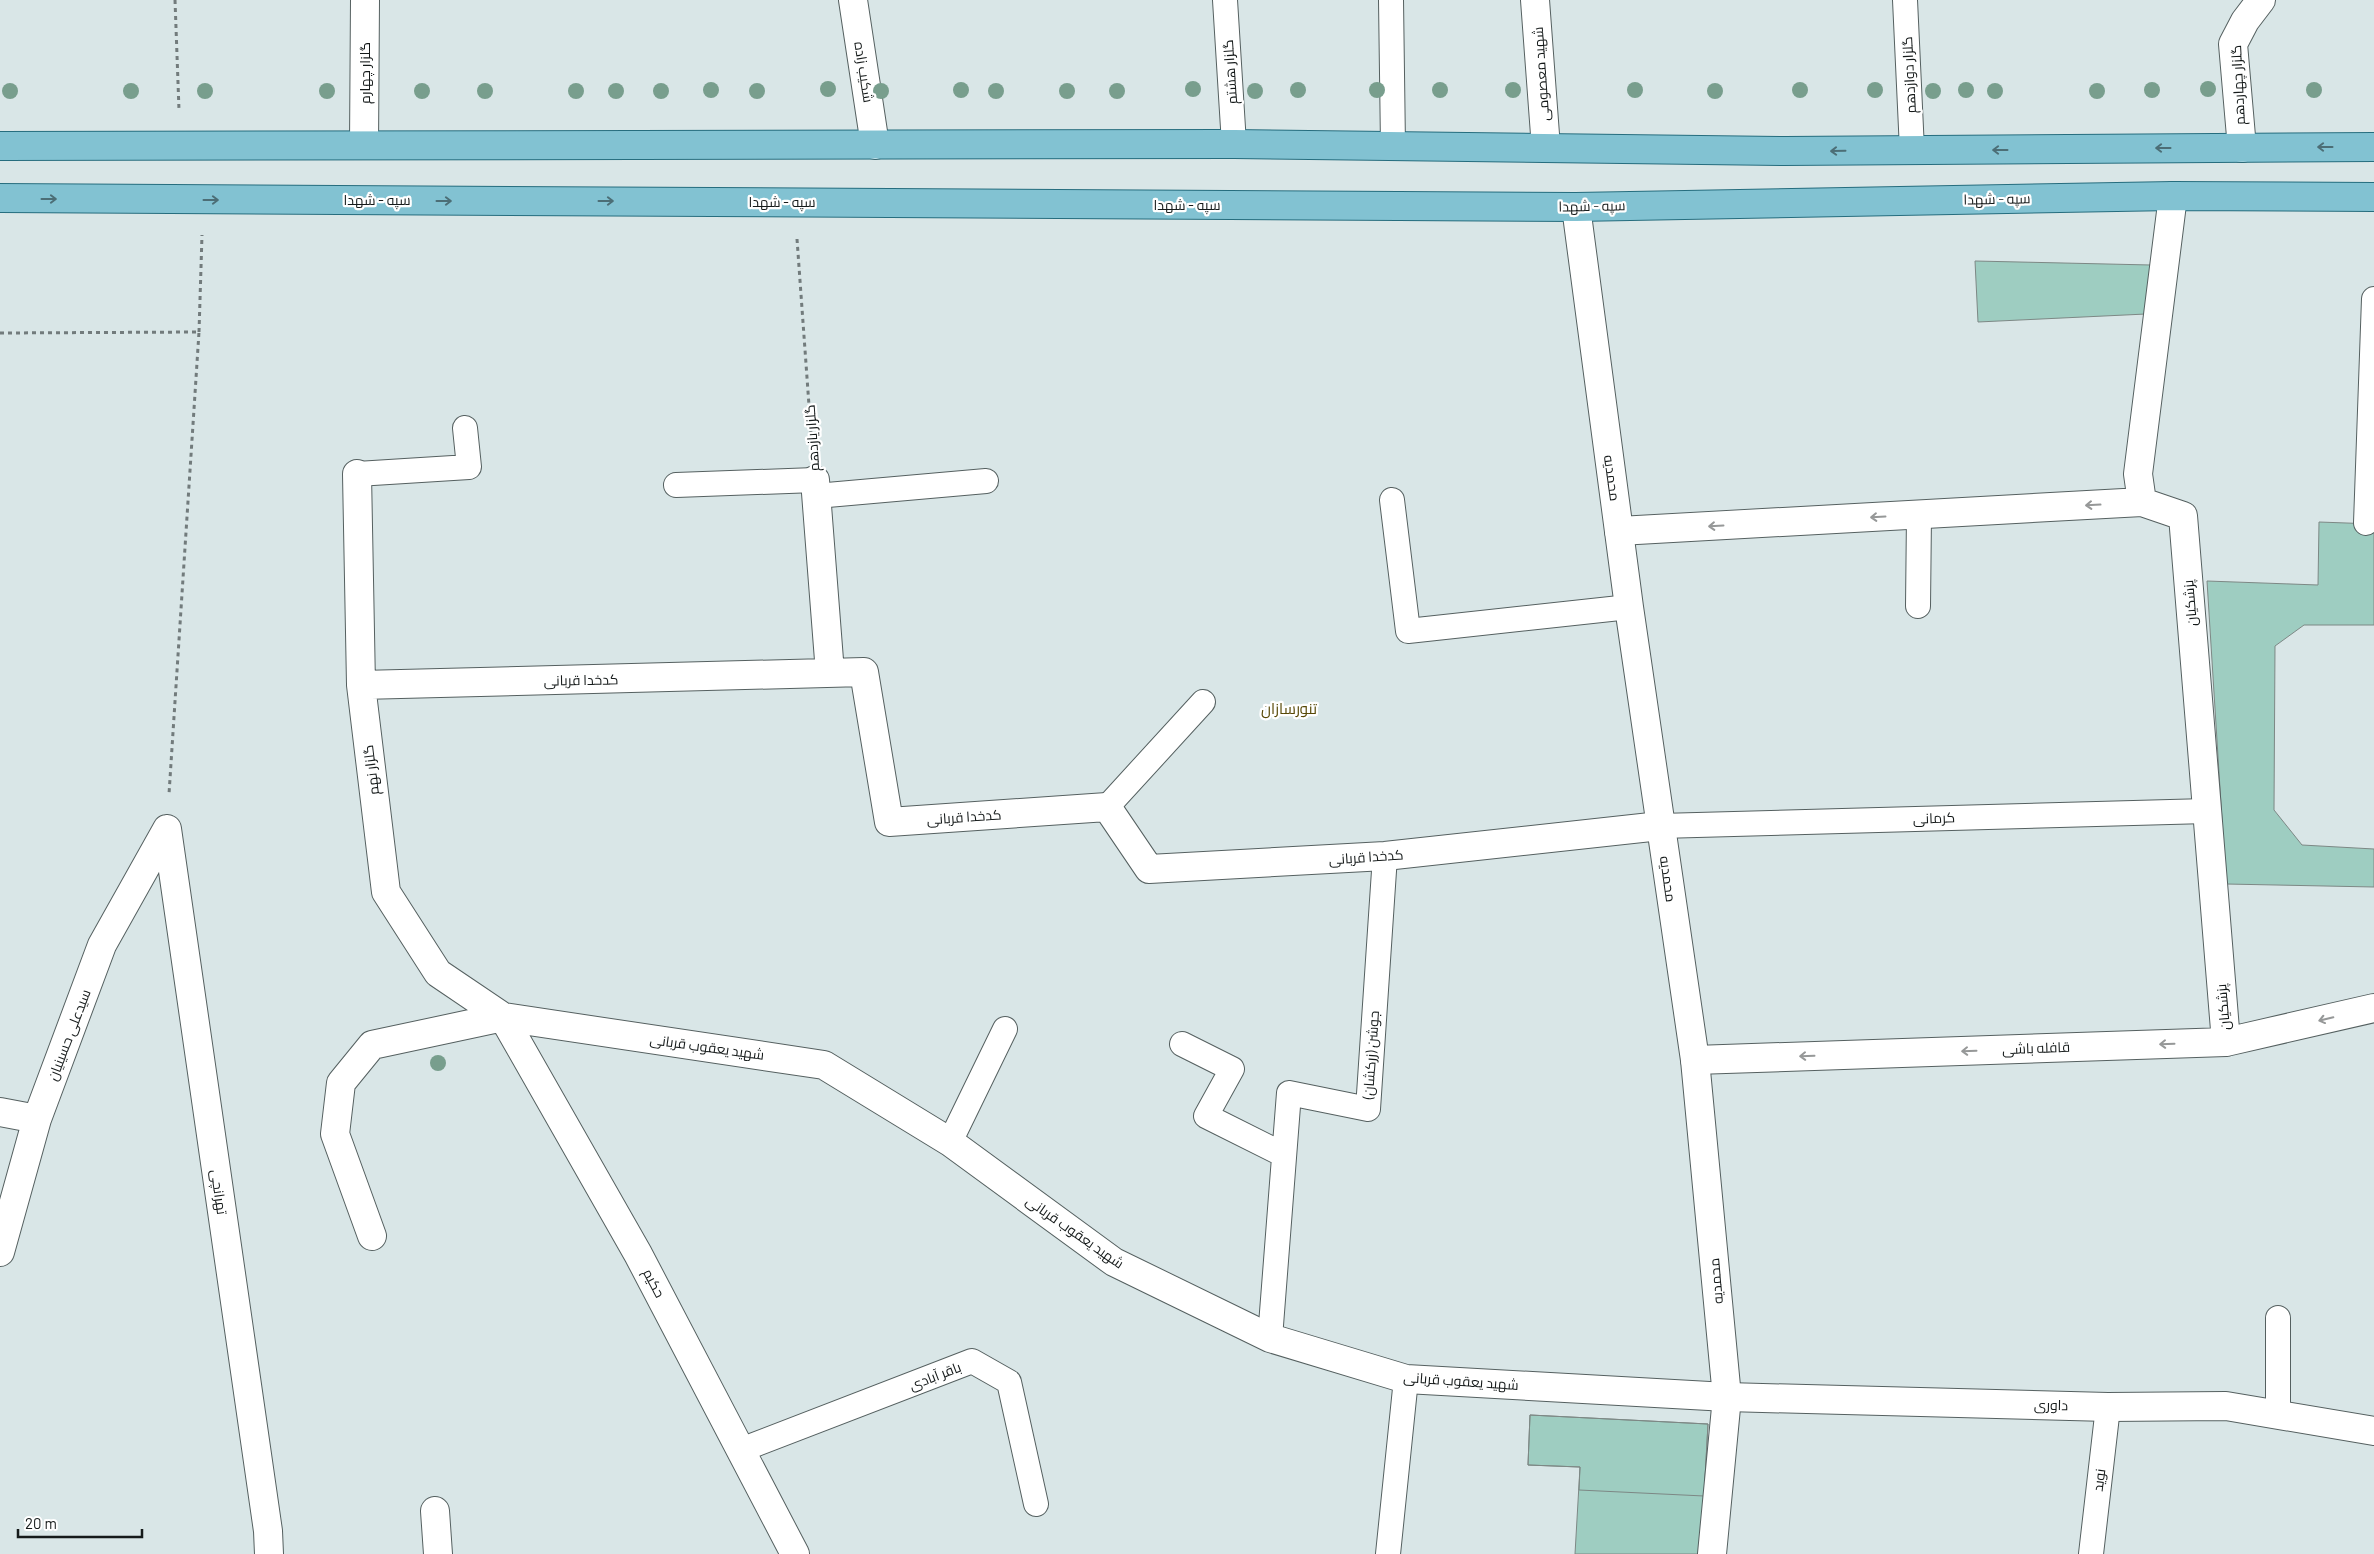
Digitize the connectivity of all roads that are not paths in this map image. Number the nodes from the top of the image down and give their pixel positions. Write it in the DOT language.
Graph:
graph roads {
  1 [pos="365,0"];
  2 [pos="853,0"];
  3 [pos="1225,0"];
  4 [pos="1391,0"];
  5 [pos="1535,0"];
  6 [pos="1905,0"];
  7 [pos="2261,0"];
  8 [pos="1234,144"];
  9 [pos="364,145"];
  10 [pos="875,145"];
  11 [pos="0,146"];
  12 [pos="1393,146"];
  13 [pos="2374,147"];
  14 [pos="1546,148"];
  15 [pos="2242,148"];
  16 [pos="1912,150"];
  17 [pos="2173,196"];
  18 [pos="2374,197"];
  19 [pos="0,198"];
  20 [pos="1576,207"];
  21 [pos="2374,299"];
  22 [pos="465,428"];
  23 [pos="357,474"];
  24 [pos="986,481"];
  25 [pos="676,485"];
  26 [pos="816,488"];
  27 [pos="1392,500"];
  28 [pos="2142,502"];
  29 [pos="1919,515"];
  30 [pos="2366,523"];
  31 [pos="1618,531"];
  32 [pos="1918,606"];
  33 [pos="1628,607"];
  34 [pos="830,673"];
  35 [pos="360,686"];
  36 [pos="1203,702"];
  37 [pos="1106,807"];
  38 [pos="2207,810"];
  39 [pos="1660,826"];
  40 [pos="167,829"];
  41 [pos="1385,856"];
  42 [pos="2374,1008"];
  43 [pos="503,1017"];
  44 [pos="1005,1029"];
  45 [pos="2226,1042"];
  46 [pos="1182,1044"];
  47 [pos="1695,1060"];
  48 [pos="0,1112"];
  49 [pos="37,1119"];
  50 [pos="950,1142"];
  51 [pos="1284,1155"];
  52 [pos="372,1236"];
  53 [pos="0,1252"];
  54 [pos="2278,1318"];
  55 [pos="1270,1338"];
  56 [pos="1406,1379"];
  57 [pos="1727,1397"];
  58 [pos="2108,1407"];
  59 [pos="2278,1415"];
  60 [pos="2374,1430"];
  61 [pos="741,1450"];
  62 [pos="1036,1504"];
  63 [pos="435,1511"];
  64 [pos="269,1554"];
  65 [pos="438,1554"];
  66 [pos="795,1554"];
  67 [pos="1388,1554"];
  68 [pos="1712,1554"];
  69 [pos="2091,1554"];
  1 -- 9 [label="street, گلزار چهارم"];
  2 -- 10 [label="street, شکیب زاده"];
  3 -- 8 [label="lane, گلزار هشتم"];
  4 -- 12 [label="lane"];
  5 -- 14 [label="street, شهید معصومی"];
  6 -- 16 [label="lane, گلزار دوازدهم"];
  7 -- 15 [label="street, گلزار چهاردهم"];
  8 -- 10 [label="main road"];
  8 -- 12 [label="main road"];
  9 -- 10 [label="main road"];
  9 -- 11 [label="main road"];
  12 -- 14 [label="main road"];
  13 -- 15 [label="main road, one-way"];
  16 -- 14 [label="main road, one-way"];
  15 -- 16 [label="main road, one-way"];
  17 -- 18 [label="main road, سپه - شهدا"];
  17 -- 20 [label="main road, سپه - شهدا"];
  17 -- 28 [label="street"];
  19 -- 20 [label="main road, سپه - شهدا, one-way"];
  20 -- 31 [label="street, محمدیه"];
  21 -- 30 [label="lane"];
  22 -- 23 [label="lane"];
  23 -- 35 [label="street, گلزار نهم"];
  24 -- 26 [label="lane"];
  25 -- 26 [label="lane"];
  26 -- 34 [label="street"];
  27 -- 33 [label="lane"];
  28 -- 29 [label="street, one-way"];
  28 -- 38 [label="street, پزشکیان"];
  29 -- 31 [label="street, one-way"];
  29 -- 32 [label="lane"];
  31 -- 33 [label="street, محمدیه"];
  33 -- 39 [label="street, محمدیه"];
  34 -- 35 [label="street, کدخدا قربانی"];
  34 -- 37 [label="street, کدخدا قربانی"];
  35 -- 43 [label="street, گلزار نهم"];
  36 -- 37 [label="lane"];
  37 -- 41 [label="street, کدخدا قربانی"];
  38 -- 39 [label="lane, کرمانی"];
  38 -- 45 [label="street, پزشکیان"];
  39 -- 41 [label="street, کدخدا قربانی"];
  39 -- 47 [label="street, محمدیه"];
  40 -- 49 [label="street, سیدعلی حسینیان"];
  40 -- 64 [label="street, تهرانچی"];
  41 -- 51 [label="lane, جوشن (زرکشان)"];
  42 -- 45 [label="street, قافله باشی, one-way"];
  43 -- 50 [label="street, شهید یعقوب قربانی"];
  43 -- 52 [label="street"];
  43 -- 61 [label="street, حکیم"];
  44 -- 50 [label="lane"];
  45 -- 47 [label="street, قافله باشی, one-way"];
  46 -- 51 [label="lane"];
  47 -- 57 [label="street, محمدیه"];
  48 -- 49 [label="street"];
  49 -- 53 [label="street, سیدعلی حسینیان"];
  50 -- 55 [label="street, شهید یعقوب قربانی"];
  51 -- 55 [label="lane, جوشن (زرکشان)"];
  54 -- 59 [label="lane"];
  55 -- 56 [label="street, شهید یعقوب قربانی"];
  56 -- 57 [label="street, شهید یعقوب قربانی"];
  56 -- 67 [label="lane"];
  57 -- 58 [label="street, داوری"];
  57 -- 68 [label="street, محمدیه"];
  58 -- 59 [label="street, داوری"];
  58 -- 69 [label="lane, نوید"];
  59 -- 60 [label="street, داوری"];
  61 -- 62 [label="lane, باقر آبادی"];
  61 -- 66 [label="street, حکیم"];
  63 -- 65 [label="street"];
}
